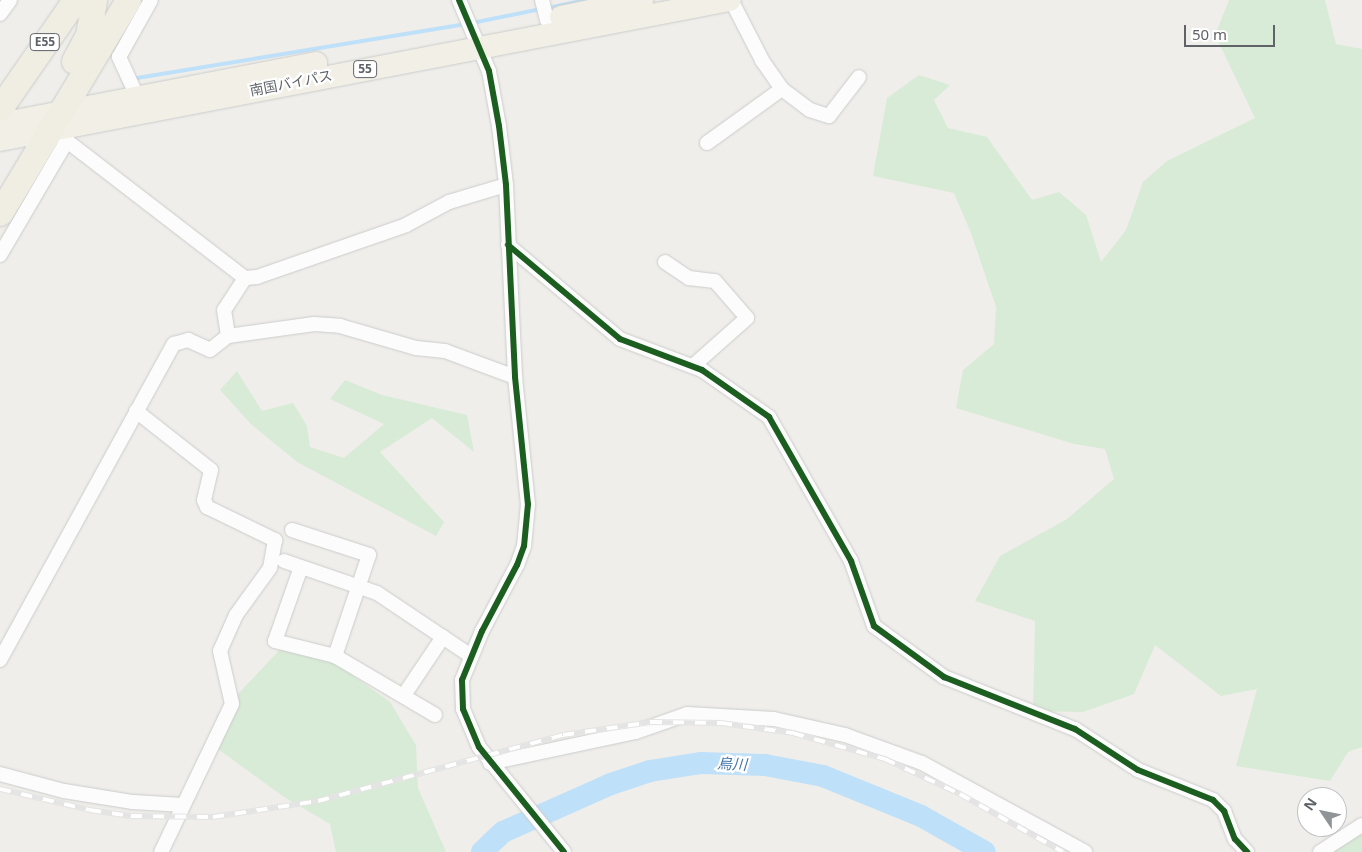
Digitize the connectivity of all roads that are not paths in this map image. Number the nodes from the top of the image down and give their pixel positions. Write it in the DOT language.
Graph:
graph roads {
  1 [pos="10,0"];
  2 [pos="75,0"];
  3 [pos="94,0"];
  4 [pos="128,0"];
  5 [pos="151,0"];
  6 [pos="460,0"];
  7 [pos="642,0"];
  8 [pos="730,0"];
  9 [pos="544,10"];
  10 [pos="0,14"];
  11 [pos="474,32"];
  12 [pos="859,77"];
  13 [pos="782,89"];
  14 [pos="136,94"];
  15 [pos="0,108"];
  16 [pos="0,124"];
  17 [pos="51,125"];
  18 [pos="0,140"];
  19 [pos="707,143"];
  20 [pos="0,184"];
  21 [pos="506,185"];
  22 [pos="0,212"];
  23 [pos="508,245"];
  24 [pos="0,255"];
  25 [pos="666,262"];
  26 [pos="245,278"];
  27 [pos="228,336"];
  28 [pos="693,366"];
  29 [pos="515,377"];
  30 [pos="136,411"];
  31 [pos="292,530"];
  32 [pos="284,561"];
  33 [pos="302,567"];
  34 [pos="361,588"];
  35 [pos="443,637"];
  36 [pos="336,656"];
  37 [pos="471,656"];
  38 [pos="0,660"];
  39 [pos="404,695"];
  40 [pos="435,715"];
  41 [pos="490,763"];
  42 [pos="0,774"];
  43 [pos="183,805"];
  44 [pos="1362,825"];
  45 [pos="161,852"];
  46 [pos="564,852"];
  47 [pos="1085,852"];
  48 [pos="1247,852"];
  49 [pos="1320,852"];
  1 -- 10 [label="street"];
  2 -- 15 [label="highway, E55"];
  3 -- 17 [label="highway"];
  4 -- 17 [label="highway"];
  5 -- 14 [label="street"];
  6 -- 11 [label="street"];
  7 -- 9 [label="highway, 南国バイパス / 55"];
  8 -- 11 [label="highway, 南国バイパス / 55"];
  8 -- 13 [label="street"];
  9 -- 11 [label="highway, 南国バイパス / 55"];
  11 -- 14 [label="highway, 南国バイパス / 55"];
  11 -- 17 [label="highway, 南国バイパス / 55"];
  11 -- 21 [label="street"];
  12 -- 13 [label="street"];
  13 -- 19 [label="street"];
  14 -- 17 [label="highway, 南国バイパス / 55"];
  16 -- 17 [label="highway, 南国バイパス / 55"];
  17 -- 18 [label="highway, 南国バイパス / 55"];
  17 -- 20 [label="highway"];
  17 -- 22 [label="highway"];
  17 -- 24 [label="street"];
  17 -- 26 [label="street"];
  21 -- 23 [label="street"];
  21 -- 26 [label="street"];
  23 -- 28 [label="street"];
  23 -- 29 [label="street"];
  25 -- 28 [label="street"];
  26 -- 27 [label="street"];
  27 -- 29 [label="street"];
  27 -- 30 [label="street"];
  28 -- 48 [label="street"];
  29 -- 37 [label="street"];
  30 -- 38 [label="street"];
  30 -- 43 [label="street"];
  31 -- 34 [label="street"];
  32 -- 33 [label="street"];
  33 -- 34 [label="street"];
  33 -- 36 [label="street"];
  34 -- 35 [label="street"];
  34 -- 36 [label="street"];
  35 -- 37 [label="street"];
  35 -- 39 [label="street"];
  36 -- 39 [label="street"];
  37 -- 41 [label="street"];
  39 -- 40 [label="street"];
  41 -- 46 [label="street"];
  41 -- 47 [label="street"];
  42 -- 43 [label="street"];
  43 -- 45 [label="street"];
  44 -- 49 [label="street"];
}
